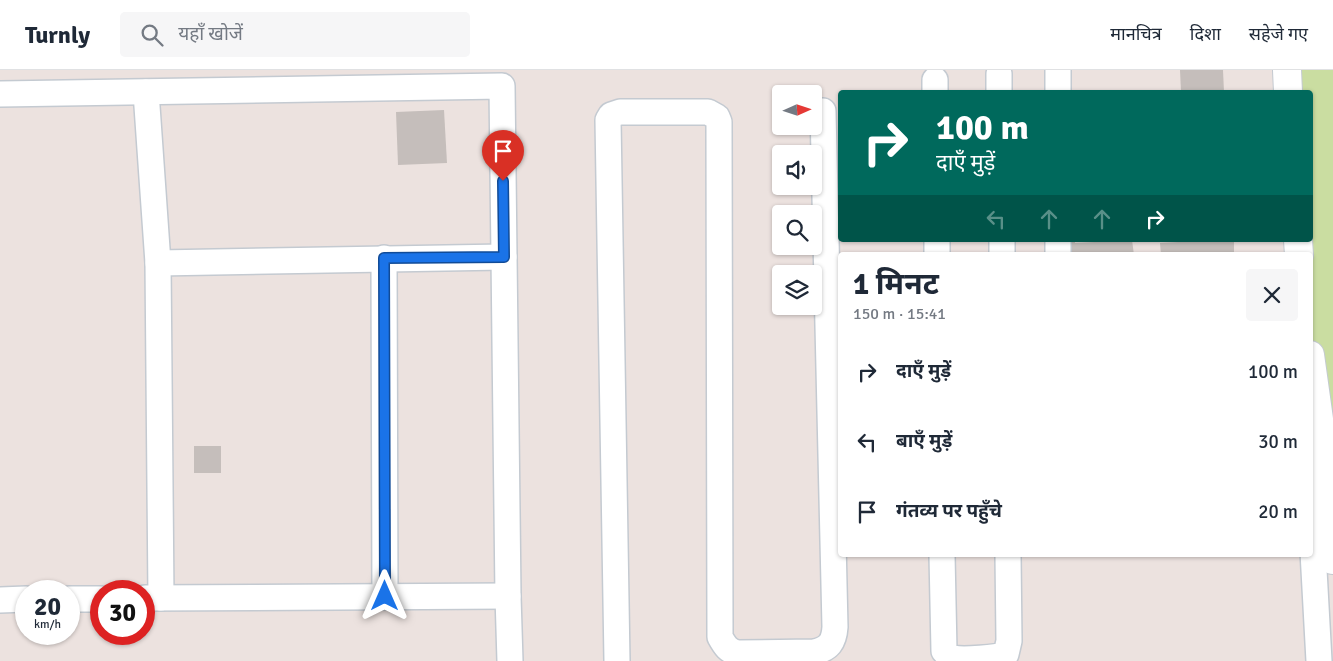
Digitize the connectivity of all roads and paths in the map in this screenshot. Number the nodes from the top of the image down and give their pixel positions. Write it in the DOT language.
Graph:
graph roads {
  1 [pos="1058,70"];
  2 [pos="1287,70"];
  3 [pos="1058,90"];
  4 [pos="1288,90"];
  5 [pos="146,92"];
  6 [pos="0,94"];
  7 [pos="823,110"];
  8 [pos="504,257"];
  9 [pos="384,258"];
  10 [pos="158,263"];
  11 [pos="834,301"];
  12 [pos="1313,376"];
  13 [pos="1313,552"];
  14 [pos="942,557"];
  15 [pos="1008,557"];
  16 [pos="1333,560"];
  17 [pos="152,580"];
  18 [pos="385,596"];
  19 [pos="508,596"];
  20 [pos="155,598"];
  21 [pos="15,599"];
  22 [pos="0,600"];
  23 [pos="510,661"];
  24 [pos="617,661"];
  25 [pos="1319,661"];
  1 -- 3 [label="street"];
  2 -- 4 [label="street"];
  5 -- 6 [label="street"];
  5 -- 8 [label="street"];
  5 -- 10 [label="street"];
  7 -- 11 [label="street"];
  8 -- 9 [label="street"];
  8 -- 19 [label="street"];
  9 -- 10 [label="street"];
  9 -- 18 [label="street"];
  10 -- 17 [label="street"];
  11 -- 24 [label="street"];
  12 -- 16 [label="street"];
  13 -- 25 [label="street"];
  14 -- 15 [label="street"];
  18 -- 19 [label="street"];
  18 -- 20 [label="street"];
  19 -- 23 [label="street"];
  21 -- 22 [label="street"];
}
